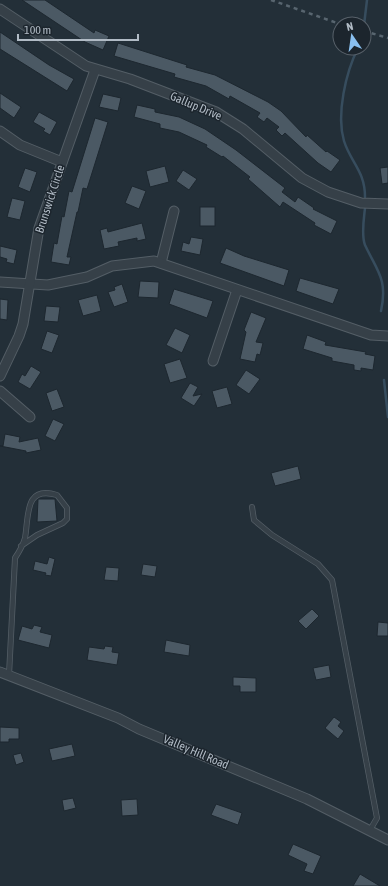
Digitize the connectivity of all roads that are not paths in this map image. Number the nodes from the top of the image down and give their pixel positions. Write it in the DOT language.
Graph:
graph roads {
  1 [pos="0,9"];
  2 [pos="95,70"];
  3 [pos="0,131"];
  4 [pos="62,162"];
  5 [pos="388,204"];
  6 [pos="174,211"];
  7 [pos="161,263"];
  8 [pos="0,282"];
  9 [pos="29,284"];
  10 [pos="237,290"];
  11 [pos="388,336"];
  12 [pos="213,361"];
  13 [pos="0,376"];
  14 [pos="0,391"];
  15 [pos="30,416"];
  16 [pos="252,506"];
  17 [pos="21,546"];
  18 [pos="0,672"];
  19 [pos="9,675"];
  20 [pos="370,830"];
  21 [pos="388,840"];
  1 -- 2 [label="street, Gallup Drive"];
  2 -- 4 [label="street, Brunswick Circle"];
  2 -- 5 [label="street, Gallup Drive"];
  3 -- 4 [label="street"];
  4 -- 9 [label="street, Brunswick Circle"];
  6 -- 7 [label="street"];
  7 -- 9 [label="street"];
  7 -- 10 [label="street"];
  8 -- 9 [label="street"];
  9 -- 13 [label="street, Brunswick Circle"];
  10 -- 11 [label="street"];
  10 -- 12 [label="street"];
  14 -- 15 [label="street"];
  16 -- 20 [label="lane"];
  17 -- 17 [label="lane"];
  17 -- 19 [label="lane"];
  18 -- 19 [label="street, Valley Hill Road"];
  19 -- 20 [label="street, Valley Hill Road"];
  20 -- 21 [label="street, Valley Hill Road"];
}
